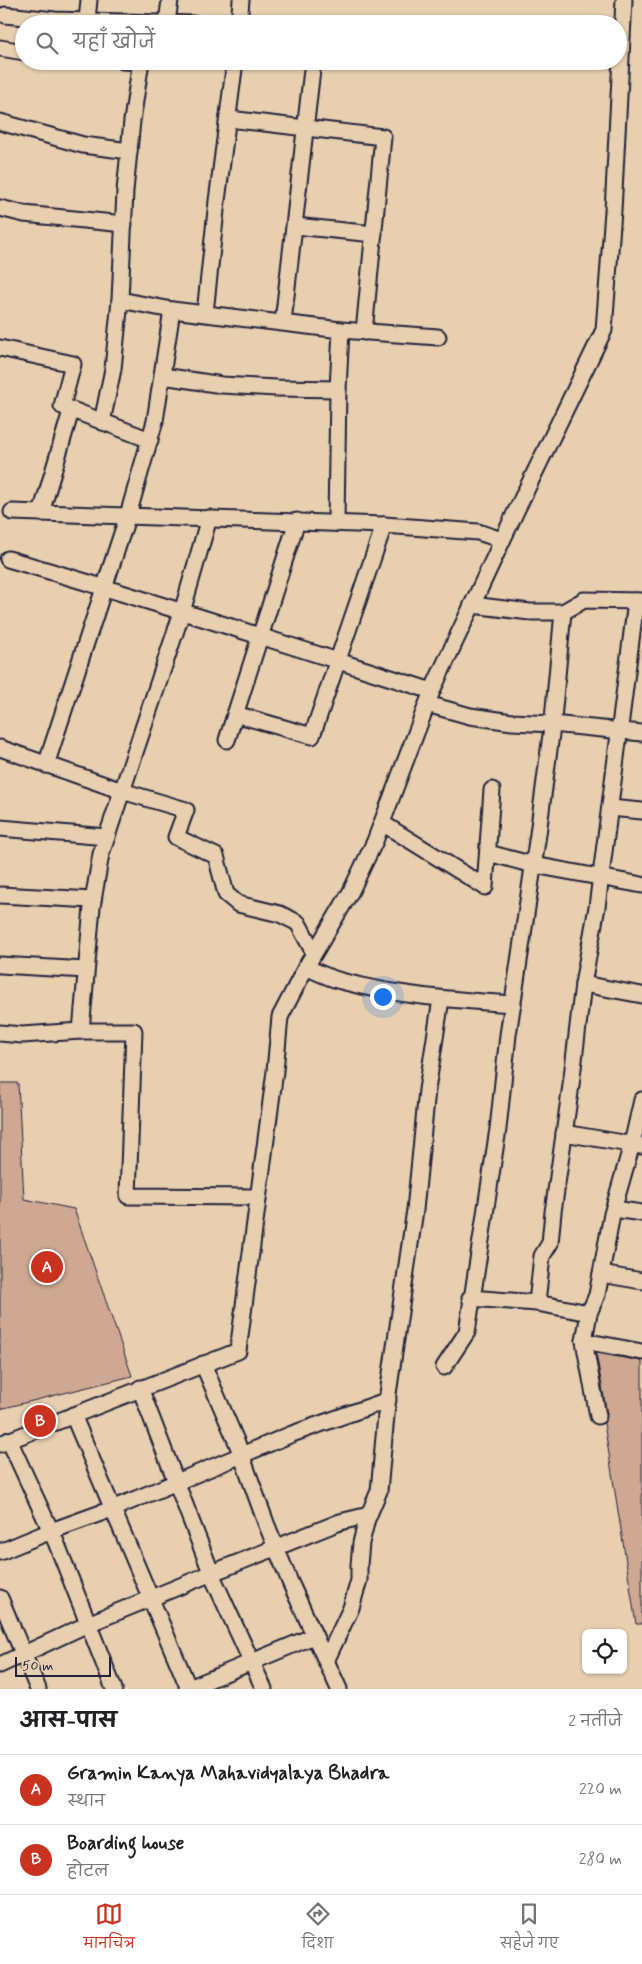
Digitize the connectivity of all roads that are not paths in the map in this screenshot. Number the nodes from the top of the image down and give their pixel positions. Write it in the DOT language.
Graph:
graph roads {
  1 [pos="89,0"];
  2 [pos="170,0"];
  3 [pos="241,0"];
  4 [pos="624,0"];
  5 [pos="5,15"];
  6 [pos="88,15"];
  7 [pos="168,15"];
  8 [pos="240,15"];
  9 [pos="623,15"];
  10 [pos="15,16"];
  11 [pos="0,48"];
  12 [pos="15,50"];
  13 [pos="140,70"];
  14 [pos="234,70"];
  15 [pos="312,70"];
  16 [pos="621,70"];
  17 [pos="229,119"];
  18 [pos="0,122"];
  19 [pos="307,128"];
  20 [pos="129,151"];
  21 [pos="0,208"];
  22 [pos="124,224"];
  23 [pos="295,226"];
  24 [pos="374,234"];
  25 [pos="120,300"];
  26 [pos="172,310"];
  27 [pos="205,313"];
  28 [pos="283,322"];
  29 [pos="341,330"];
  30 [pos="364,332"];
  31 [pos="438,337"];
  32 [pos="0,348"];
  33 [pos="163,376"];
  34 [pos="338,389"];
  35 [pos="71,411"];
  36 [pos="102,422"];
  37 [pos="150,440"];
  38 [pos="12,512"];
  39 [pos="41,513"];
  40 [pos="128,515"];
  41 [pos="209,518"];
  42 [pos="297,521"];
  43 [pos="336,523"];
  44 [pos="384,525"];
  45 [pos="502,540"];
  46 [pos="8,559"];
  47 [pos="105,587"];
  48 [pos="639,601"];
  49 [pos="472,605"];
  50 [pos="182,612"];
  51 [pos="563,612"];
  52 [pos="260,636"];
  53 [pos="338,661"];
  54 [pos="430,697"];
  55 [pos="235,714"];
  56 [pos="552,724"];
  57 [pos="620,731"];
  58 [pos="642,733"];
  59 [pos="227,740"];
  60 [pos="0,748"];
  61 [pos="46,765"];
  62 [pos="492,790"];
  63 [pos="122,791"];
  64 [pos="610,808"];
  65 [pos="642,811"];
  66 [pos="382,823"];
  67 [pos="0,828"];
  68 [pos="107,837"];
  69 [pos="488,853"];
  70 [pos="534,865"];
  71 [pos="601,876"];
  72 [pos="642,885"];
  73 [pos="0,895"];
  74 [pos="93,900"];
  75 [pos="314,953"];
  76 [pos="0,965"];
  77 [pos="306,967"];
  78 [pos="86,970"];
  79 [pos="583,984"];
  80 [pos="642,995"];
  81 [pos="441,999"];
  82 [pos="513,1004"];
  83 [pos="81,1031"];
  84 [pos="0,1033"];
  85 [pos="642,1100"];
  86 [pos="564,1133"];
  87 [pos="637,1145"];
  88 [pos="258,1197"];
  89 [pos="614,1209"];
  90 [pos="642,1213"];
  91 [pos="601,1274"];
  92 [pos="642,1281"];
  93 [pos="470,1298"];
  94 [pos="537,1303"];
  95 [pos="589,1313"];
  96 [pos="584,1341"];
  97 [pos="642,1352"];
  98 [pos="203,1364"];
  99 [pos="444,1366"];
  100 [pos="140,1388"];
  101 [pos="388,1400"];
  102 [pos="73,1415"];
  103 [pos="598,1416"];
  104 [pos="5,1442"];
  105 [pos="241,1455"];
  106 [pos="177,1481"];
  107 [pos="112,1509"];
  108 [pos="368,1515"];
  109 [pos="51,1531"];
  110 [pos="276,1548"];
  111 [pos="0,1552"];
  112 [pos="212,1573"];
  113 [pos="0,1598"];
  114 [pos="150,1599"];
  115 [pos="88,1624"];
  116 [pos="314,1636"];
  117 [pos="23,1655"];
  118 [pos="326,1661"];
  119 [pos="252,1663"];
  120 [pos="0,1664"];
  121 [pos="38,1689"];
  122 [pos="114,1689"];
  123 [pos="188,1689"];
  124 [pos="264,1689"];
  125 [pos="338,1689"];
  1 -- 6 [label="street"];
  2 -- 7 [label="street"];
  3 -- 8 [label="street"];
  4 -- 9 [label="street"];
  5 -- 10 [label="street"];
  11 -- 12 [label="street"];
  13 -- 20 [label="street"];
  14 -- 17 [label="street"];
  15 -- 19 [label="street"];
  16 -- 45 [label="street"];
  17 -- 19 [label="street"];
  17 -- 27 [label="street"];
  18 -- 20 [label="street"];
  19 -- 23 [label="street"];
  19 -- 24 [label="street"];
  20 -- 22 [label="street"];
  21 -- 22 [label="street"];
  22 -- 25 [label="street"];
  23 -- 24 [label="street"];
  23 -- 28 [label="street"];
  24 -- 30 [label="street"];
  25 -- 26 [label="street"];
  25 -- 36 [label="street"];
  26 -- 27 [label="street"];
  26 -- 33 [label="street"];
  27 -- 28 [label="street"];
  28 -- 29 [label="street"];
  29 -- 30 [label="street"];
  29 -- 34 [label="street"];
  30 -- 31 [label="street"];
  32 -- 35 [label="street"];
  33 -- 34 [label="street"];
  33 -- 37 [label="street"];
  34 -- 43 [label="street"];
  35 -- 36 [label="street"];
  35 -- 39 [label="street"];
  36 -- 37 [label="street"];
  37 -- 40 [label="street"];
  38 -- 39 [label="street"];
  39 -- 40 [label="street"];
  40 -- 41 [label="street"];
  40 -- 47 [label="street"];
  41 -- 42 [label="street"];
  41 -- 50 [label="street"];
  42 -- 43 [label="street"];
  42 -- 52 [label="street"];
  43 -- 44 [label="street"];
  44 -- 45 [label="street"];
  44 -- 53 [label="street"];
  45 -- 49 [label="street"];
  46 -- 47 [label="street"];
  47 -- 50 [label="street"];
  47 -- 61 [label="street"];
  48 -- 51 [label="street"];
  48 -- 57 [label="street"];
  49 -- 51 [label="street"];
  49 -- 54 [label="street"];
  50 -- 52 [label="street"];
  50 -- 63 [label="street"];
  51 -- 56 [label="street"];
  52 -- 53 [label="street"];
  52 -- 55 [label="street"];
  53 -- 54 [label="street"];
  53 -- 55 [label="street"];
  54 -- 56 [label="street"];
  54 -- 66 [label="street"];
  55 -- 59 [label="street"];
  56 -- 57 [label="street"];
  56 -- 70 [label="street"];
  57 -- 58 [label="street"];
  57 -- 64 [label="street"];
  60 -- 61 [label="street"];
  61 -- 63 [label="street"];
  62 -- 69 [label="street"];
  63 -- 68 [label="street"];
  63 -- 75 [label="street"];
  64 -- 65 [label="street"];
  64 -- 71 [label="street"];
  66 -- 69 [label="street"];
  66 -- 75 [label="street"];
  67 -- 68 [label="street"];
  68 -- 74 [label="street"];
  69 -- 70 [label="street"];
  70 -- 71 [label="street"];
  70 -- 82 [label="street"];
  71 -- 72 [label="street"];
  71 -- 79 [label="street"];
  73 -- 74 [label="street"];
  74 -- 78 [label="street"];
  75 -- 77 [label="street"];
  76 -- 78 [label="street"];
  77 -- 81 [label="street"];
  77 -- 88 [label="street"];
  78 -- 83 [label="street"];
  79 -- 80 [label="street"];
  79 -- 86 [label="street"];
  81 -- 82 [label="street"];
  81 -- 101 [label="street"];
  82 -- 93 [label="street"];
  83 -- 84 [label="street"];
  83 -- 88 [label="street"];
  85 -- 87 [label="street"];
  86 -- 87 [label="street"];
  86 -- 94 [label="street"];
  87 -- 89 [label="street"];
  88 -- 98 [label="street"];
  89 -- 90 [label="street"];
  89 -- 91 [label="street"];
  91 -- 92 [label="street"];
  91 -- 95 [label="street"];
  93 -- 94 [label="street"];
  93 -- 99 [label="street"];
  94 -- 95 [label="street"];
  95 -- 96 [label="street"];
  96 -- 97 [label="street"];
  96 -- 103 [label="street"];
  98 -- 100 [label="street"];
  98 -- 105 [label="street"];
  100 -- 102 [label="street"];
  100 -- 106 [label="street"];
  101 -- 105 [label="street"];
  101 -- 108 [label="street"];
  102 -- 104 [label="street"];
  102 -- 107 [label="street"];
  104 -- 109 [label="street"];
  105 -- 106 [label="street"];
  105 -- 110 [label="street"];
  106 -- 107 [label="street"];
  106 -- 112 [label="street"];
  107 -- 109 [label="street"];
  107 -- 114 [label="street"];
  108 -- 110 [label="street"];
  108 -- 118 [label="street"];
  109 -- 111 [label="street"];
  109 -- 115 [label="street"];
  110 -- 112 [label="street"];
  110 -- 116 [label="street"];
  112 -- 114 [label="street"];
  112 -- 119 [label="street"];
  113 -- 117 [label="street"];
  114 -- 115 [label="street"];
  114 -- 123 [label="street"];
  115 -- 117 [label="street"];
  115 -- 122 [label="street"];
  116 -- 118 [label="street"];
  116 -- 119 [label="street"];
  117 -- 120 [label="street"];
  117 -- 121 [label="street"];
  118 -- 125 [label="street"];
  119 -- 123 [label="street"];
  119 -- 124 [label="street"];
}
